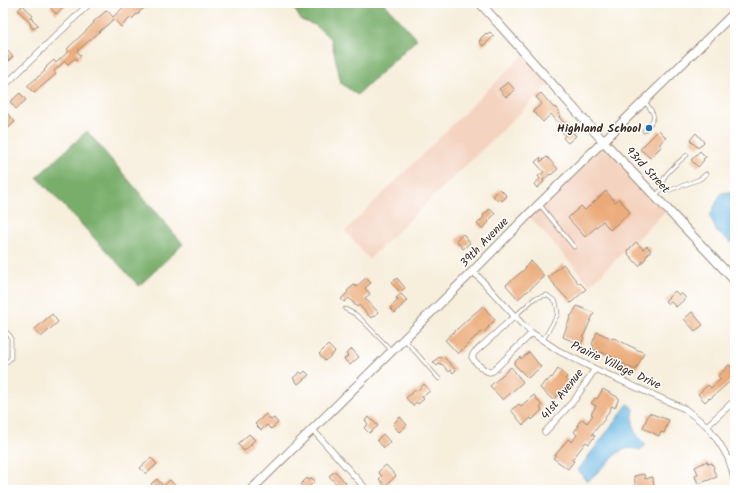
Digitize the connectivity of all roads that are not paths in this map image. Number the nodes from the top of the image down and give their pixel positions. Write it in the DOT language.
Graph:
graph roads {
  1 [pos="90,3"];
  2 [pos="480,3"];
  3 [pos="735,12"];
  4 [pos="3,88"];
  5 [pos="644,101"];
  6 [pos="644,131"];
  7 [pos="603,141"];
  8 [pos="687,155"];
  9 [pos="706,174"];
  10 [pos="663,188"];
  11 [pos="655,196"];
  12 [pos="539,204"];
  13 [pos="574,247"];
  14 [pos="473,271"];
  15 [pos="733,276"];
  16 [pos="345,309"];
  17 [pos="515,316"];
  18 [pos="3,328"];
  19 [pos="532,333"];
  20 [pos="404,339"];
  21 [pos="544,340"];
  22 [pos="392,351"];
  23 [pos="3,366"];
  24 [pos="595,369"];
  25 [pos="439,379"];
  26 [pos="735,400"];
  27 [pos="707,426"];
  28 [pos="312,429"];
  29 [pos="545,432"];
  30 [pos="735,485"];
  31 [pos="251,490"];
  32 [pos="367,490"];
  1 -- 4 [label="street"];
  2 -- 7 [label="main road, 93rd Street"];
  3 -- 5 [label="main road, 39th Avenue"];
  5 -- 6 [label="lane"];
  5 -- 7 [label="main road, 39th Avenue"];
  7 -- 11 [label="main road, 93rd Street"];
  7 -- 12 [label="main road, 39th Avenue"];
  8 -- 10 [label="lane"];
  9 -- 10 [label="lane"];
  10 -- 11 [label="lane"];
  11 -- 15 [label="main road, 93rd Street"];
  12 -- 13 [label="lane"];
  12 -- 14 [label="main road, 39th Avenue"];
  14 -- 17 [label="street, Prairie Village Drive"];
  14 -- 20 [label="main road, 39th Avenue"];
  16 -- 22 [label="lane"];
  17 -- 19 [label="street, Prairie Village Drive"];
  17 -- 19 [label="street"];
  17 -- 21 [label="lane"];
  18 -- 23 [label="lane"];
  19 -- 21 [label="street, Prairie Village Drive"];
  20 -- 22 [label="main road, 39th Avenue"];
  20 -- 25 [label="lane"];
  21 -- 24 [label="street, Prairie Village Drive"];
  22 -- 28 [label="main road, 39th Avenue"];
  24 -- 27 [label="street, Prairie Village Drive"];
  24 -- 29 [label="street, 41st Avenue"];
  26 -- 27 [label="street"];
  27 -- 30 [label="street, Prairie Village Drive"];
  28 -- 31 [label="main road, 39th Avenue"];
  28 -- 32 [label="street"];
}
